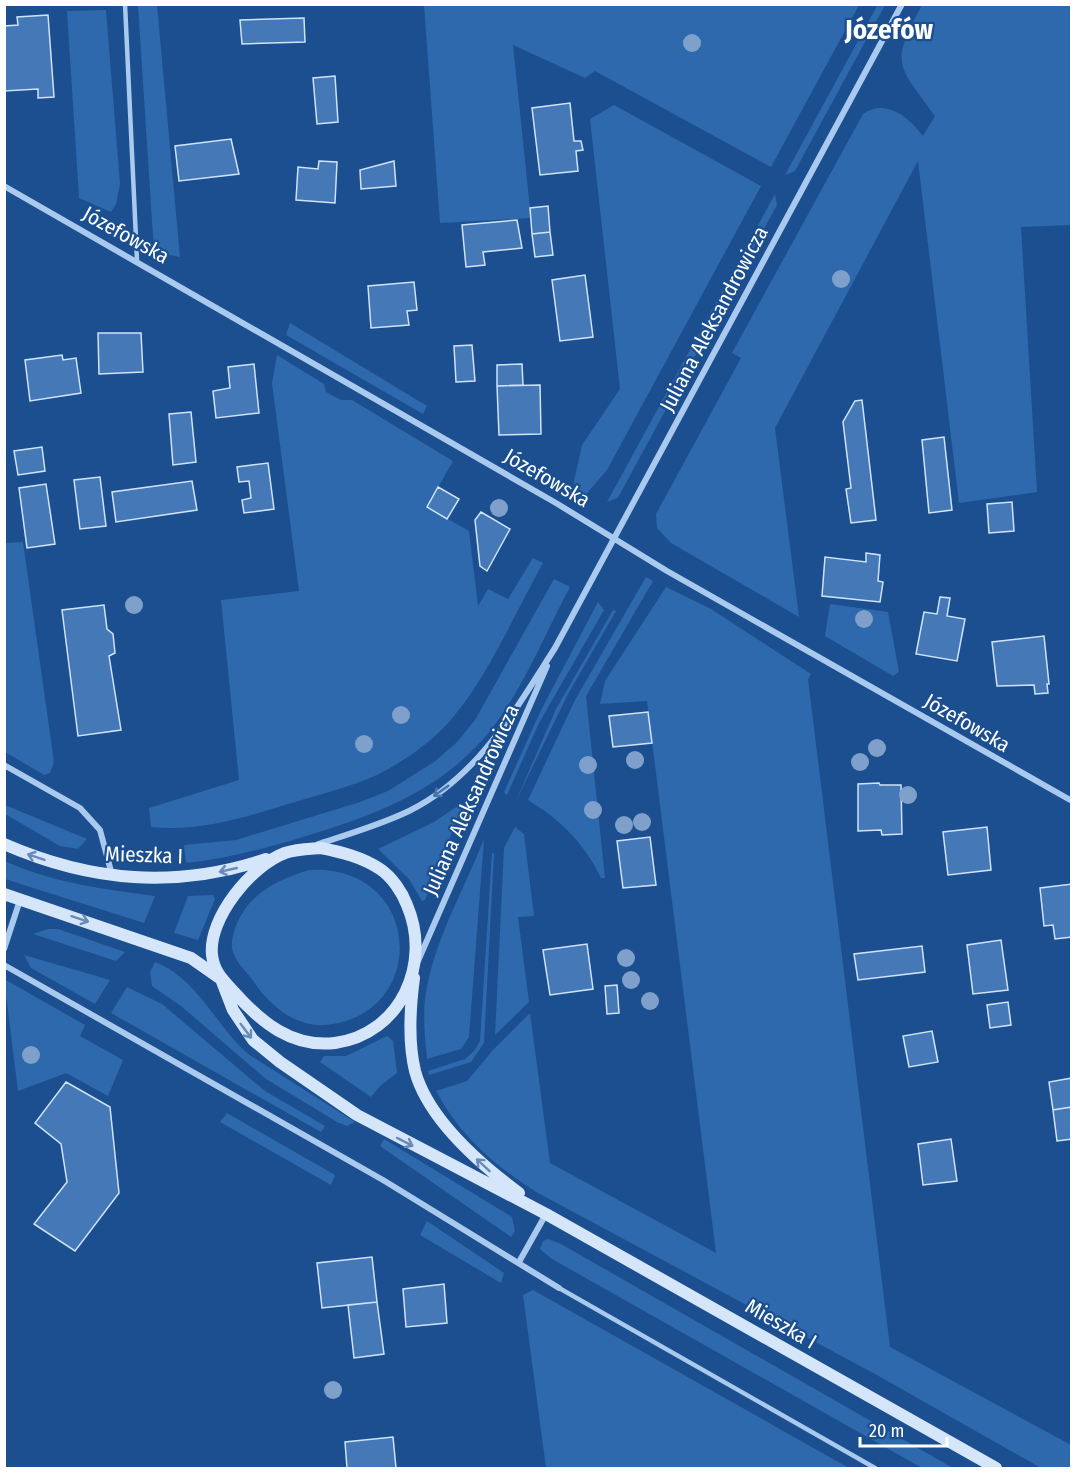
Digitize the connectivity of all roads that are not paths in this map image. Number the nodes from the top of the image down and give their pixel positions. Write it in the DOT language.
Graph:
graph roads {
  1 [pos="125,4"];
  2 [pos="902,4"];
  3 [pos="4,186"];
  4 [pos="137,260"];
  5 [pos="615,537"];
  6 [pos="555,648"];
  7 [pos="4,765"];
  8 [pos="1071,801"];
  9 [pos="4,844"];
  10 [pos="303,849"];
  11 [pos="284,854"];
  12 [pos="112,876"];
  13 [pos="4,894"];
  14 [pos="20,900"];
  15 [pos="4,949"];
  16 [pos="4,965"];
  17 [pos="416,965"];
  18 [pos="221,979"];
  19 [pos="546,1214"];
  20 [pos="519,1262"];
  21 [pos="559,1288"];
  22 [pos="875,1468"];
  23 [pos="996,1468"];
  1 -- 4 [label="lane"];
  2 -- 5 [label="street, Juliana Aleksandrowicza"];
  3 -- 4 [label="street, Józefowska"];
  4 -- 5 [label="street, Józefowska"];
  5 -- 6 [label="street, Juliana Aleksandrowicza"];
  5 -- 8 [label="street, Józefowska"];
  6 -- 10 [label="street, Juliana Aleksandrowicza, one-way"];
  6 -- 17 [label="street, Juliana Aleksandrowicza"];
  7 -- 12 [label="street"];
  12 -- 9 [label="street, Mieszka I, one-way"];
  10 -- 11 [label="street"];
  10 -- 17 [label="street"];
  11 -- 12 [label="street, Mieszka I, one-way"];
  11 -- 18 [label="street"];
  13 -- 14 [label="street"];
  14 -- 15 [label="street"];
  14 -- 18 [label="street, one-way"];
  16 -- 20 [label="street"];
  17 -- 18 [label="street"];
  19 -- 17 [label="street, one-way"];
  18 -- 19 [label="street, one-way"];
  19 -- 20 [label="street"];
  19 -- 23 [label="street, Mieszka I"];
  20 -- 21 [label="street"];
  21 -- 22 [label="lane"];
}
